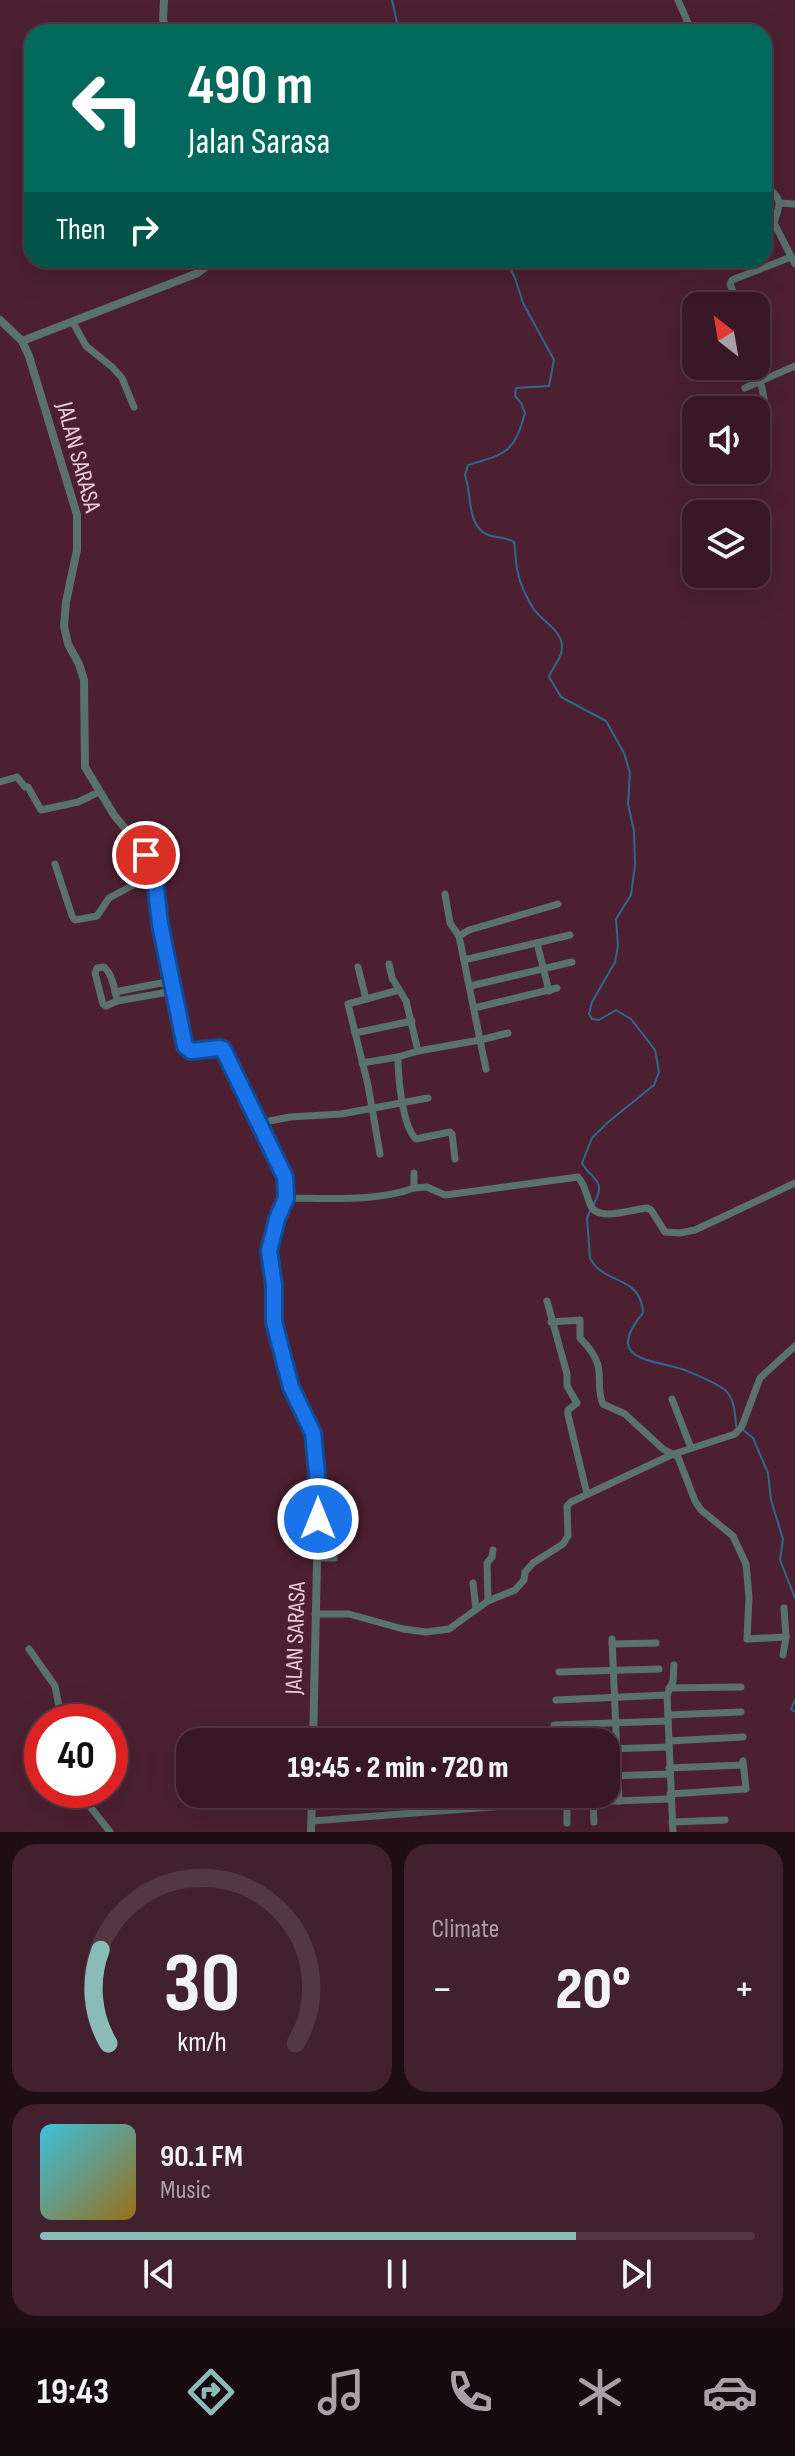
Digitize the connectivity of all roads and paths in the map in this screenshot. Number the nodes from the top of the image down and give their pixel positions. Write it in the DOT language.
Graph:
graph roads {
  1 [pos="164,0"];
  2 [pos="678,0"];
  3 [pos="164,24"];
  4 [pos="688,24"];
  5 [pos="772,192"];
  6 [pos="780,203"];
  7 [pos="795,204"];
  8 [pos="793,260"];
  9 [pos="772,267"];
  10 [pos="204,268"];
  11 [pos="769,268"];
  12 [pos="733,292"];
  13 [pos="0,320"];
  14 [pos="72,321"];
  15 [pos="22,341"];
  16 [pos="795,366"];
  17 [pos="760,381"];
  18 [pos="745,388"];
  19 [pos="763,396"];
  20 [pos="134,407"];
  21 [pos="0,782"];
  22 [pos="99,792"];
  23 [pos="55,864"];
  24 [pos="154,874"];
  25 [pos="445,894"];
  26 [pos="558,904"];
  27 [pos="570,935"];
  28 [pos="459,936"];
  29 [pos="537,943"];
  30 [pos="464,960"];
  31 [pos="572,962"];
  32 [pos="389,964"];
  33 [pos="358,967"];
  34 [pos="542,968"];
  35 [pos="173,985"];
  36 [pos="470,986"];
  37 [pos="399,990"];
  38 [pos="115,992"];
  39 [pos="366,999"];
  40 [pos="117,1001"];
  41 [pos="474,1008"];
  42 [pos="412,1021"];
  43 [pos="355,1033"];
  44 [pos="508,1033"];
  45 [pos="480,1040"];
  46 [pos="418,1051"];
  47 [pos="398,1057"];
  48 [pos="362,1063"];
  49 [pos="486,1069"];
  50 [pos="428,1098"];
  51 [pos="403,1103"];
  52 [pos="371,1107"];
  53 [pos="259,1123"];
  54 [pos="380,1154"];
  55 [pos="455,1159"];
  56 [pos="414,1173"];
  57 [pos="795,1183"];
  58 [pos="414,1188"];
  59 [pos="286,1198"];
  60 [pos="547,1301"];
  61 [pos="551,1322"];
  62 [pos="795,1346"];
  63 [pos="672,1399"];
  64 [pos="691,1448"];
  65 [pos="671,1455"];
  66 [pos="587,1494"];
  67 [pos="318,1519"];
  68 [pos="330,1520"];
  69 [pos="493,1550"];
  70 [pos="317,1558"];
  71 [pos="334,1558"];
  72 [pos="473,1583"];
  73 [pos="488,1601"];
  74 [pos="784,1608"];
  75 [pos="476,1609"];
  76 [pos="315,1614"];
  77 [pos="786,1637"];
  78 [pos="656,1643"];
  79 [pos="29,1649"];
  80 [pos="783,1655"];
  81 [pos="674,1665"];
  82 [pos="659,1669"];
  83 [pos="613,1671"];
  84 [pos="559,1672"];
  85 [pos="741,1687"];
  86 [pos="668,1691"];
  87 [pos="614,1697"];
  88 [pos="556,1700"];
  89 [pos="58,1704"];
  90 [pos="741,1712"];
  91 [pos="668,1718"];
  92 [pos="615,1723"];
  93 [pos="554,1725"];
  94 [pos="313,1728"];
  95 [pos="615,1728"];
  96 [pos="743,1737"];
  97 [pos="669,1744"];
  98 [pos="620,1748"];
  99 [pos="669,1771"];
  100 [pos="620,1776"];
  101 [pos="670,1797"];
  102 [pos="620,1801"];
  103 [pos="91,1808"];
  104 [pos="312,1808"];
  105 [pos="486,1808"];
  106 [pos="567,1808"];
  107 [pos="593,1808"];
  108 [pos="725,1820"];
  109 [pos="312,1821"];
  110 [pos="594,1822"];
  111 [pos="672,1822"];
  112 [pos="567,1823"];
  113 [pos="110,1832"];
  114 [pos="311,1832"];
  115 [pos="673,1832"];
  1 -- 3 [label="street"];
  2 -- 4 [label="street"];
  5 -- 6 [label="street"];
  6 -- 7 [label="street"];
  6 -- 8 [label="street"];
  8 -- 9 [label="street"];
  10 -- 14 [label="street"];
  11 -- 12 [label="street"];
  13 -- 15 [label="street"];
  14 -- 15 [label="street"];
  14 -- 20 [label="street"];
  15 -- 22 [label="street, JALAN SARASA"];
  16 -- 17 [label="street"];
  17 -- 18 [label="street"];
  17 -- 19 [label="street"];
  21 -- 22 [label="street"];
  22 -- 24 [label="street, JALAN SARASA"];
  23 -- 24 [label="street"];
  24 -- 35 [label="street, JALAN SARASA"];
  25 -- 28 [label="street"];
  26 -- 28 [label="street"];
  27 -- 29 [label="street"];
  28 -- 30 [label="street"];
  29 -- 30 [label="street"];
  29 -- 34 [label="street"];
  30 -- 36 [label="street"];
  31 -- 34 [label="street"];
  32 -- 37 [label="street"];
  33 -- 39 [label="street"];
  34 -- 36 [label="street"];
  34 -- 41 [label="street"];
  35 -- 38 [label="street"];
  35 -- 40 [label="street"];
  35 -- 53 [label="street, JALAN SARASA"];
  36 -- 41 [label="street"];
  37 -- 39 [label="street"];
  37 -- 42 [label="street"];
  38 -- 40 [label="street"];
  38 -- 40 [label="street"];
  39 -- 43 [label="street"];
  41 -- 45 [label="street"];
  42 -- 43 [label="street"];
  42 -- 46 [label="street"];
  43 -- 48 [label="street"];
  44 -- 45 [label="street"];
  45 -- 46 [label="street"];
  45 -- 49 [label="street"];
  46 -- 47 [label="street"];
  47 -- 48 [label="street"];
  47 -- 51 [label="street"];
  48 -- 52 [label="street"];
  50 -- 51 [label="street"];
  51 -- 52 [label="street"];
  51 -- 55 [label="street"];
  52 -- 53 [label="street"];
  52 -- 54 [label="street"];
  53 -- 59 [label="street, JALAN SARASA"];
  56 -- 58 [label="street"];
  57 -- 58 [label="street"];
  58 -- 59 [label="street"];
  59 -- 67 [label="street, JALAN SARASA"];
  60 -- 61 [label="street"];
  61 -- 65 [label="street"];
  61 -- 66 [label="street"];
  62 -- 64 [label="street"];
  63 -- 64 [label="street"];
  64 -- 65 [label="street"];
  65 -- 66 [label="street"];
  65 -- 77 [label="street"];
  66 -- 73 [label="street"];
  67 -- 68 [label="street"];
  67 -- 70 [label="street, JALAN SARASA"];
  69 -- 73 [label="street"];
  70 -- 71 [label="street"];
  70 -- 76 [label="street, JALAN SARASA"];
  72 -- 75 [label="street"];
  73 -- 75 [label="street"];
  74 -- 77 [label="street"];
  75 -- 76 [label="street"];
  76 -- 94 [label="street, JALAN SARASA"];
  77 -- 80 [label="street"];
  78 -- 83 [label="street"];
  79 -- 89 [label="street"];
  81 -- 86 [label="street"];
  82 -- 83 [label="street"];
  83 -- 84 [label="street"];
  83 -- 87 [label="street"];
  85 -- 86 [label="street"];
  86 -- 87 [label="street"];
  86 -- 91 [label="street"];
  87 -- 88 [label="street"];
  87 -- 92 [label="street"];
  90 -- 91 [label="street"];
  91 -- 92 [label="street"];
  91 -- 97 [label="street"];
  92 -- 93 [label="street"];
  92 -- 95 [label="street"];
  96 -- 97 [label="street"];
  97 -- 98 [label="street"];
  97 -- 99 [label="street"];
  99 -- 100 [label="street"];
  99 -- 101 [label="street"];
  99 -- 101 [label="street"];
  101 -- 102 [label="street"];
  101 -- 111 [label="street"];
  103 -- 113 [label="street"];
  104 -- 109 [label="street"];
  105 -- 109 [label="street"];
  106 -- 112 [label="street"];
  107 -- 110 [label="street"];
  108 -- 111 [label="street"];
  109 -- 114 [label="street"];
  111 -- 115 [label="street"];
}
